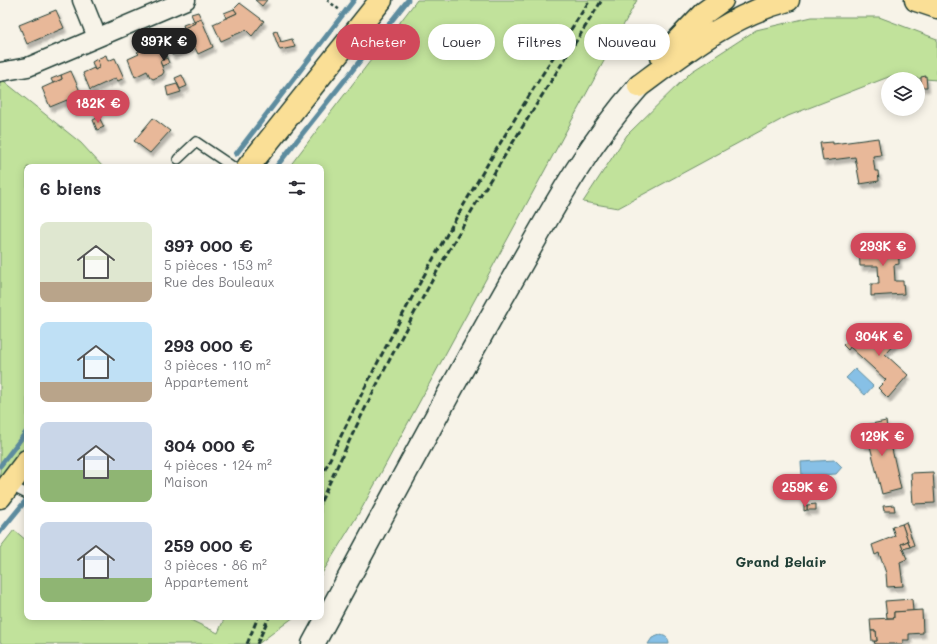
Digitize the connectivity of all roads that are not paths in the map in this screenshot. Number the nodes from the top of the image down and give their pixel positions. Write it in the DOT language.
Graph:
graph roads {
  1 [pos="82,0"];
  2 [pos="186,0"];
  3 [pos="381,0"];
  4 [pos="722,0"];
  5 [pos="788,0"];
  6 [pos="916,0"];
  7 [pos="937,7"];
  8 [pos="98,37"];
  9 [pos="0,72"];
  10 [pos="639,86"];
  11 [pos="178,159"];
  12 [pos="229,164"];
  13 [pos="250,164"];
  14 [pos="24,467"];
  15 [pos="12,492"];
  16 [pos="313,644"];
  1 -- 8 [label="street"];
  2 -- 8 [label="street"];
  3 -- 13 [label="main road"];
  4 -- 10 [label="main road"];
  5 -- 10 [label="main road"];
  6 -- 7 [label="main road"];
  8 -- 9 [label="street"];
  10 -- 16 [label="main road"];
  11 -- 12 [label="lane"];
  14 -- 15 [label="main road"];
}
